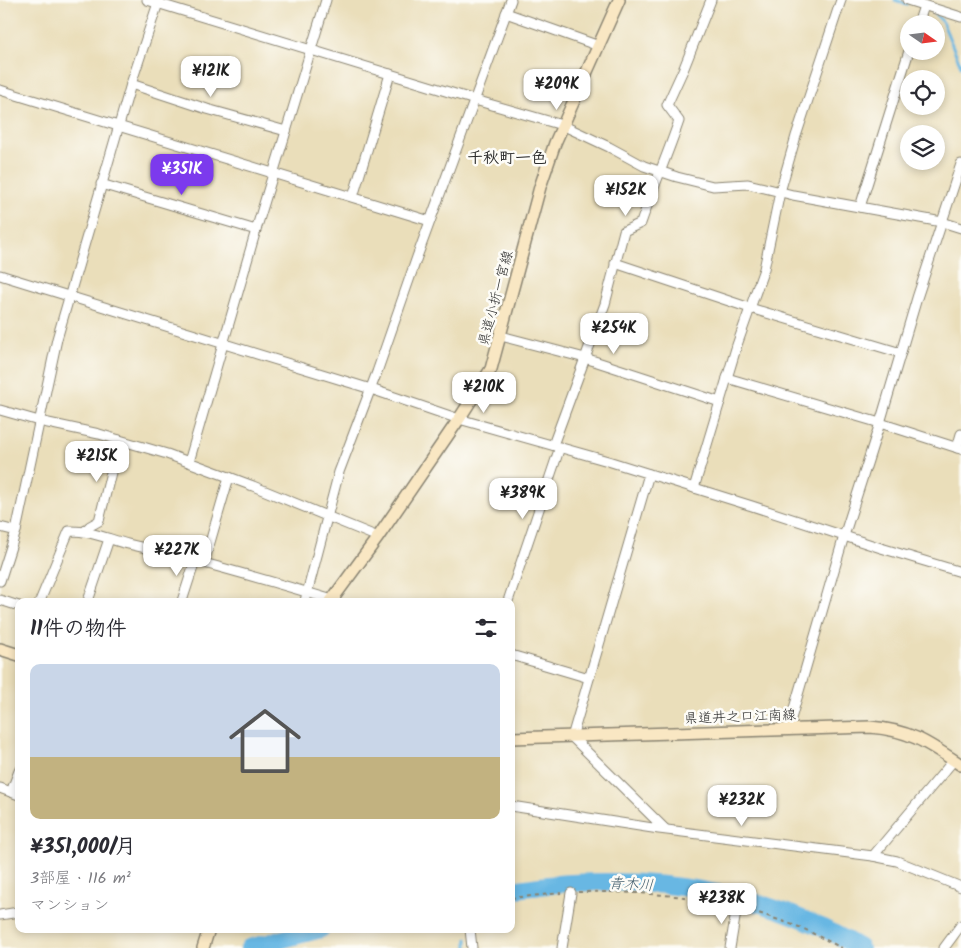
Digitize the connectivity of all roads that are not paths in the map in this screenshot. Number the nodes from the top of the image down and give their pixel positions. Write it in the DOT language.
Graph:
graph roads {
  1 [pos="147,0"];
  2 [pos="326,0"];
  3 [pos="511,0"];
  4 [pos="619,0"];
  5 [pos="711,0"];
  6 [pos="841,0"];
  7 [pos="907,0"];
  8 [pos="158,2"];
  9 [pos="924,6"];
  10 [pos="506,13"];
  11 [pos="921,15"];
  12 [pos="961,17"];
  13 [pos="598,46"];
  14 [pos="311,50"];
  15 [pos="906,60"];
  16 [pos="390,74"];
  17 [pos="131,84"];
  18 [pos="0,90"];
  19 [pos="475,100"];
  20 [pos="562,125"];
  21 [pos="118,126"];
  22 [pos="286,131"];
  23 [pos="961,164"];
  24 [pos="274,172"];
  25 [pos="660,172"];
  26 [pos="101,184"];
  27 [pos="780,192"];
  28 [pos="353,197"];
  29 [pos="860,207"];
  30 [pos="430,221"];
  31 [pos="942,222"];
  32 [pos="961,228"];
  33 [pos="256,230"];
  34 [pos="615,264"];
  35 [pos="0,276"];
  36 [pos="69,297"];
  37 [pos="750,308"];
  38 [pos="501,336"];
  39 [pos="222,344"];
  40 [pos="901,353"];
  41 [pos="585,358"];
  42 [pos="727,378"];
  43 [pos="371,389"];
  44 [pos="720,402"];
  45 [pos="0,410"];
  46 [pos="459,419"];
  47 [pos="39,421"];
  48 [pos="880,423"];
  49 [pos="961,434"];
  50 [pos="119,440"];
  51 [pos="556,446"];
  52 [pos="959,448"];
  53 [pos="189,462"];
  54 [pos="649,474"];
  55 [pos="229,477"];
  56 [pos="694,488"];
  57 [pos="327,515"];
  58 [pos="0,527"];
  59 [pos="16,531"];
  60 [pos="85,532"];
  61 [pos="844,536"];
  62 [pos="378,537"];
  63 [pos="109,540"];
  64 [pos="200,562"];
  65 [pos="961,572"];
  66 [pos="0,581"];
  67 [pos="306,597"];
  68 [pos="41,598"];
  69 [pos="89,598"];
  70 [pos="183,598"];
  71 [pos="335,598"];
  72 [pos="509,598"];
  73 [pos="0,600"];
  74 [pos="15,605"];
  75 [pos="0,649"];
  76 [pos="15,653"];
  77 [pos="515,656"];
  78 [pos="589,678"];
  79 [pos="788,729"];
  80 [pos="572,737"];
  81 [pos="515,738"];
  82 [pos="957,762"];
  83 [pos="0,788"];
  84 [pos="15,794"];
  85 [pos="515,807"];
  86 [pos="665,829"];
  87 [pos="873,856"];
  88 [pos="961,887"];
  89 [pos="571,892"];
  90 [pos="737,906"];
  91 [pos="15,913"];
  92 [pos="0,915"];
  93 [pos="961,925"];
  94 [pos="207,933"];
  95 [pos="470,933"];
  96 [pos="204,946"];
  97 [pos="472,948"];
  98 [pos="562,948"];
  99 [pos="730,948"];
  100 [pos="944,948"];
  1 -- 8 [label="street"];
  2 -- 14 [label="street"];
  3 -- 10 [label="street"];
  4 -- 13 [label="main road, 県道小折一宮線"];
  5 -- 25 [label="street"];
  6 -- 27 [label="street"];
  7 -- 9 [label="street"];
  8 -- 14 [label="street"];
  8 -- 17 [label="street"];
  9 -- 11 [label="street"];
  9 -- 12 [label="street"];
  10 -- 13 [label="street"];
  10 -- 19 [label="street"];
  13 -- 20 [label="main road, 県道小折一宮線"];
  14 -- 16 [label="street"];
  14 -- 22 [label="street"];
  15 -- 29 [label="street"];
  16 -- 19 [label="street"];
  16 -- 28 [label="street"];
  17 -- 21 [label="street"];
  17 -- 22 [label="street"];
  18 -- 21 [label="street"];
  19 -- 20 [label="street"];
  19 -- 30 [label="street"];
  20 -- 25 [label="street"];
  20 -- 38 [label="main road, 県道小折一宮線"];
  21 -- 24 [label="street"];
  21 -- 26 [label="street"];
  22 -- 24 [label="street"];
  23 -- 31 [label="street"];
  24 -- 28 [label="street"];
  24 -- 33 [label="street"];
  25 -- 27 [label="street"];
  25 -- 34 [label="street"];
  26 -- 33 [label="street"];
  26 -- 36 [label="street"];
  27 -- 29 [label="street"];
  27 -- 37 [label="street"];
  28 -- 30 [label="street"];
  29 -- 31 [label="street"];
  30 -- 43 [label="street"];
  31 -- 32 [label="street"];
  31 -- 40 [label="street"];
  33 -- 39 [label="street"];
  34 -- 37 [label="street"];
  34 -- 41 [label="street"];
  35 -- 36 [label="street"];
  36 -- 39 [label="street"];
  36 -- 47 [label="street"];
  37 -- 40 [label="street"];
  37 -- 42 [label="street"];
  38 -- 41 [label="street"];
  38 -- 46 [label="main road, 県道小折一宮線"];
  39 -- 43 [label="street"];
  39 -- 53 [label="street"];
  40 -- 48 [label="street"];
  41 -- 44 [label="street"];
  41 -- 51 [label="street"];
  42 -- 44 [label="street"];
  42 -- 48 [label="street"];
  43 -- 46 [label="street"];
  43 -- 57 [label="street"];
  44 -- 56 [label="street"];
  45 -- 47 [label="street"];
  46 -- 51 [label="street"];
  46 -- 62 [label="main road, 県道小折一宮線"];
  47 -- 50 [label="street"];
  47 -- 59 [label="street"];
  48 -- 52 [label="street"];
  48 -- 61 [label="street"];
  49 -- 52 [label="street"];
  50 -- 53 [label="street"];
  50 -- 60 [label="street"];
  51 -- 54 [label="street"];
  51 -- 72 [label="street"];
  53 -- 55 [label="street"];
  54 -- 56 [label="street"];
  54 -- 78 [label="street"];
  55 -- 57 [label="street"];
  55 -- 64 [label="street"];
  56 -- 61 [label="street"];
  57 -- 62 [label="street"];
  57 -- 67 [label="street"];
  58 -- 59 [label="street"];
  59 -- 66 [label="street"];
  60 -- 63 [label="street"];
  60 -- 68 [label="street"];
  61 -- 65 [label="street"];
  61 -- 79 [label="street"];
  62 -- 71 [label="main road, 県道小折一宮線"];
  63 -- 64 [label="street"];
  63 -- 69 [label="street"];
  64 -- 67 [label="street"];
  64 -- 70 [label="street"];
  73 -- 74 [label="street"];
  75 -- 76 [label="main road"];
  77 -- 78 [label="street"];
  78 -- 80 [label="street"];
  79 -- 80 [label="main road, 県道井之口江南線"];
  79 -- 82 [label="main road, 県道井之口江南線"];
  80 -- 81 [label="main road, 県道井之口江南線"];
  80 -- 86 [label="street"];
  82 -- 87 [label="street"];
  83 -- 84 [label="street"];
  85 -- 86 [label="street"];
  86 -- 87 [label="street"];
  87 -- 88 [label="street"];
  89 -- 98 [label="street"];
  90 -- 99 [label="street"];
  91 -- 92 [label="street"];
  93 -- 100 [label="street"];
  94 -- 96 [label="main road"];
  95 -- 97 [label="street"];
}
